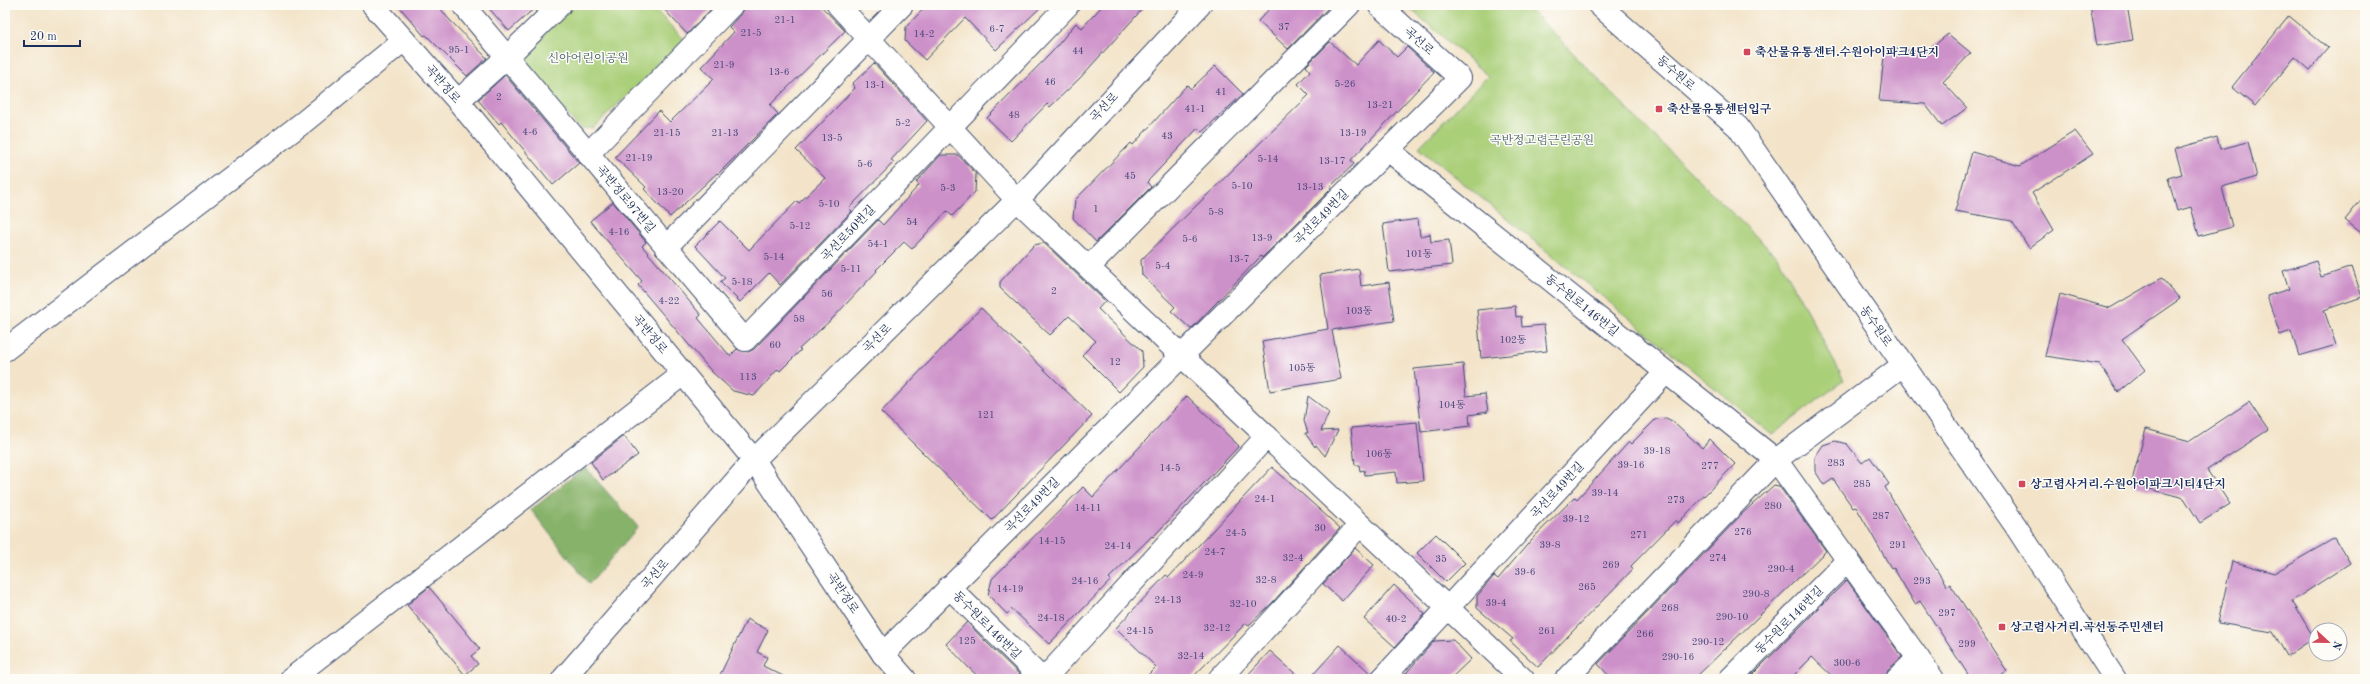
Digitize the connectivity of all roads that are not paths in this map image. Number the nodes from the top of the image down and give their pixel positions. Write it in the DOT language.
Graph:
graph roads {
  1 [pos="373,5"];
  2 [pos="463,5"];
  3 [pos="560,5"];
  4 [pos="732,5"];
  5 [pos="838,5"];
  6 [pos="902,5"];
  7 [pos="1068,5"];
  8 [pos="1200,5"];
  9 [pos="1349,5"];
  10 [pos="1379,5"];
  11 [pos="1599,5"];
  12 [pos="869,38"];
  13 [pos="404,40"];
  14 [pos="507,57"];
  15 [pos="1460,78"];
  16 [pos="458,101"];
  17 [pos="950,127"];
  18 [pos="1388,150"];
  19 [pos="588,154"];
  20 [pos="1017,200"];
  21 [pos="666,247"];
  22 [pos="1089,267"];
  23 [pos="745,340"];
  24 [pos="5,350"];
  25 [pos="1182,356"];
  26 [pos="1903,365"];
  27 [pos="1666,372"];
  28 [pos="683,374"];
  29 [pos="1267,436"];
  30 [pos="754,460"];
  31 [pos="1776,460"];
  32 [pos="1360,525"];
  33 [pos="1848,560"];
  34 [pos="949,588"];
  35 [pos="1448,608"];
  36 [pos="883,654"];
  37 [pos="1918,658"];
  38 [pos="291,679"];
  39 [pos="563,679"];
  40 [pos="905,679"];
  41 [pos="1043,679"];
  42 [pos="1219,679"];
  43 [pos="1382,679"];
  44 [pos="1523,679"];
  45 [pos="1566,679"];
  46 [pos="1730,679"];
  47 [pos="1897,679"];
  48 [pos="1933,679"];
  49 [pos="2115,679"];
  1 -- 13 [label="street, 곡반정로"];
  2 -- 14 [label="street, 곡반정로97번길"];
  3 -- 14 [label="street"];
  4 -- 19 [label="street"];
  5 -- 12 [label="street"];
  6 -- 12 [label="street"];
  7 -- 17 [label="street, 곡선로50번길"];
  8 -- 20 [label="street, 곡선로"];
  9 -- 22 [label="street"];
  10 -- 15 [label="street, 곡선로"];
  11 -- 26 [label="street, 동수원로"];
  12 -- 17 [label="street"];
  12 -- 21 [label="street"];
  13 -- 16 [label="street, 곡반정로"];
  13 -- 24 [label="street"];
  14 -- 16 [label="street"];
  14 -- 19 [label="street, 곡반정로97번길"];
  15 -- 18 [label="street, 곡선로49번길"];
  16 -- 28 [label="street, 곡반정로"];
  17 -- 20 [label="street"];
  17 -- 23 [label="street, 곡선로50번길"];
  18 -- 25 [label="street, 곡선로49번길"];
  18 -- 27 [label="street, 동수원로146번길"];
  19 -- 21 [label="street, 곡반정로97번길"];
  20 -- 22 [label="street"];
  20 -- 30 [label="street, 곡선로"];
  21 -- 23 [label="street, 곡반정로97번길"];
  22 -- 25 [label="street"];
  25 -- 29 [label="street"];
  25 -- 34 [label="street, 곡선로49번길"];
  26 -- 31 [label="street"];
  26 -- 49 [label="street, 동수원로"];
  27 -- 31 [label="street, 동수원로146번길"];
  27 -- 35 [label="street, 곡선로49번길"];
  28 -- 30 [label="street, 곡반정로"];
  28 -- 38 [label="street"];
  29 -- 32 [label="street"];
  29 -- 41 [label="street"];
  30 -- 36 [label="street, 곡반정로"];
  30 -- 39 [label="street, 곡선로"];
  31 -- 33 [label="street, 동수원로146번길"];
  31 -- 45 [label="street"];
  32 -- 35 [label="street"];
  32 -- 42 [label="street"];
  33 -- 37 [label="street, 동수원로146번길"];
  33 -- 46 [label="street, 동수원로146번길"];
  34 -- 36 [label="street, 곡선로49번길"];
  34 -- 41 [label="street, 동수원로146번길"];
  35 -- 43 [label="street, 곡선로49번길"];
  35 -- 44 [label="street"];
  36 -- 40 [label="street, 곡반정로"];
  37 -- 47 [label="street"];
  37 -- 48 [label="street, 동수원로146번길"];
}
